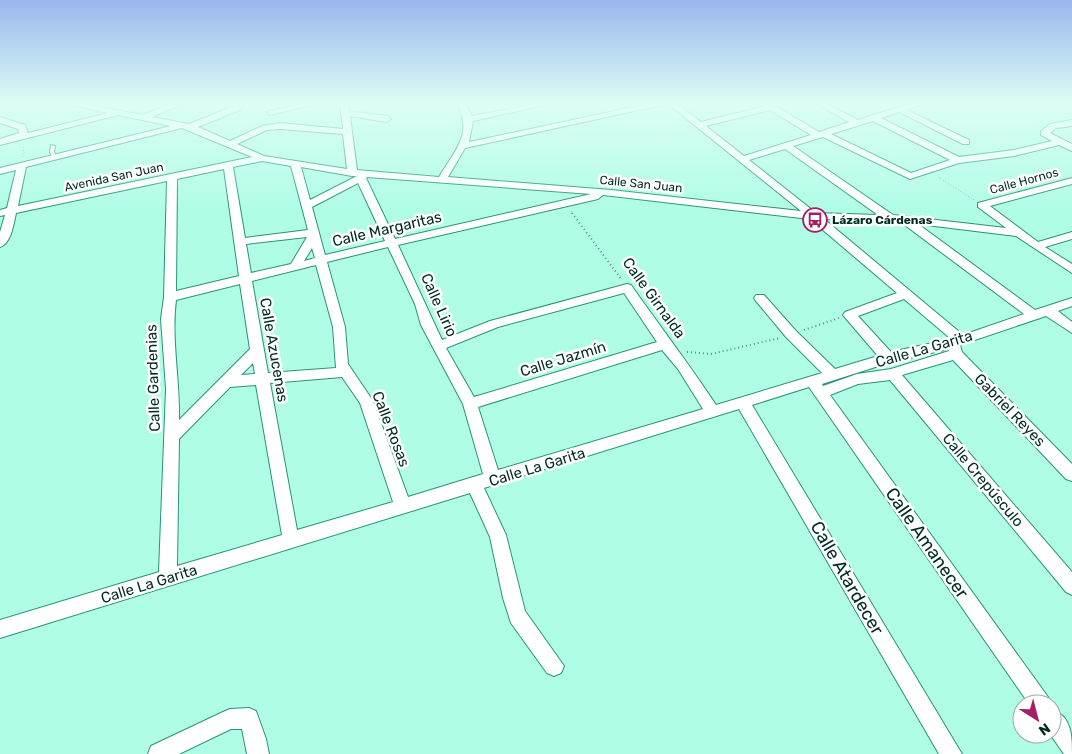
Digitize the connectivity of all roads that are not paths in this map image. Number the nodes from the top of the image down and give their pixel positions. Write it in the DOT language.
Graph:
graph roads {
  1 [pos="135,138"];
  2 [pos="216,138"];
  3 [pos="243,138"];
  4 [pos="350,138"];
  5 [pos="466,138"];
  6 [pos="498,138"];
  7 [pos="718,138"];
  8 [pos="812,138"];
  9 [pos="829,138"];
  10 [pos="914,138"];
  11 [pos="958,138"];
  12 [pos="1052,138"];
  13 [pos="966,142"];
  14 [pos="1058,142"];
  15 [pos="230,144"];
  16 [pos="53,146"];
  17 [pos="462,146"];
  18 [pos="787,146"];
  19 [pos="1072,148"];
  20 [pos="55,157"];
  21 [pos="262,158"];
  22 [pos="744,159"];
  23 [pos="958,160"];
  24 [pos="294,164"];
  25 [pos="22,165"];
  26 [pos="228,165"];
  27 [pos="0,171"];
  28 [pos="359,175"];
  29 [pos="172,177"];
  30 [pos="442,180"];
  31 [pos="1072,181"];
  32 [pos="611,193"];
  33 [pos="305,206"];
  34 [pos="12,211"];
  35 [pos="0,214"];
  36 [pos="814,216"];
  37 [pos="890,218"];
  38 [pos="905,220"];
  39 [pos="1018,233"];
  40 [pos="313,235"];
  41 [pos="1072,235"];
  42 [pos="240,242"];
  43 [pos="391,243"];
  44 [pos="0,244"];
  45 [pos="1036,246"];
  46 [pos="320,260"];
  47 [pos="295,266"];
  48 [pos="1072,269"];
  49 [pos="245,278"];
  50 [pos="905,294"];
  51 [pos="170,297"];
  52 [pos="760,298"];
  53 [pos="1072,302"];
  54 [pos="1039,312"];
  55 [pos="1072,328"];
  56 [pos="438,346"];
  57 [pos="956,346"];
  58 [pos="668,347"];
  59 [pos="257,350"];
  60 [pos="888,358"];
  61 [pos="345,372"];
  62 [pos="893,374"];
  63 [pos="833,376"];
  64 [pos="262,379"];
  65 [pos="224,382"];
  66 [pos="817,387"];
  67 [pos="743,403"];
  68 [pos="470,404"];
  69 [pos="713,413"];
  70 [pos="172,437"];
  71 [pos="1072,474"];
  72 [pos="493,480"];
  73 [pos="475,486"];
  74 [pos="403,506"];
  75 [pos="291,541"];
  76 [pos="168,578"];
  77 [pos="1072,586"];
  78 [pos="0,629"];
  79 [pos="554,666"];
  80 [pos="1034,694"];
  81 [pos="1062,734"];
  82 [pos="1072,748"];
  83 [pos="158,754"];
  84 [pos="258,754"];
  85 [pos="951,754"];
  1 -- 20 [label="street"];
  2 -- 15 [label="street"];
  3 -- 15 [label="street"];
  4 -- 28 [label="street, Calle Lirio"];
  5 -- 17 [label="street"];
  6 -- 17 [label="street"];
  7 -- 22 [label="street, Gabriel Reyes"];
  8 -- 18 [label="street"];
  9 -- 23 [label="street"];
  10 -- 23 [label="street"];
  11 -- 13 [label="street"];
  12 -- 14 [label="street"];
  14 -- 19 [label="street"];
  14 -- 23 [label="street"];
  15 -- 21 [label="street"];
  16 -- 20 [label="lane"];
  17 -- 30 [label="street"];
  18 -- 22 [label="street"];
  18 -- 37 [label="street"];
  20 -- 25 [label="street"];
  21 -- 24 [label="street, Calle San Juan"];
  21 -- 26 [label="street, Avenida San Juan"];
  22 -- 36 [label="street, Gabriel Reyes"];
  24 -- 28 [label="street, Calle San Juan"];
  24 -- 33 [label="street, Calle Rosas"];
  25 -- 27 [label="street"];
  25 -- 34 [label="street"];
  26 -- 29 [label="street, Avenida San Juan"];
  26 -- 42 [label="street, Calle Azucenas"];
  28 -- 30 [label="street, Calle San Juan"];
  28 -- 33 [label="street"];
  28 -- 43 [label="street, Calle Lirio"];
  29 -- 34 [label="street, Avenida San Juan"];
  29 -- 51 [label="street, Calle Gardenias"];
  30 -- 32 [label="street, Calle San Juan"];
  31 -- 39 [label="street, Calle Hornos"];
  32 -- 36 [label="street, Calle San Juan"];
  32 -- 43 [label="street, Calle Margaritas"];
  33 -- 40 [label="street, Calle Rosas"];
  34 -- 35 [label="street, Avenida San Juan"];
  34 -- 44 [label="street"];
  36 -- 37 [label="street, Calle San Juan"];
  36 -- 50 [label="street, Gabriel Reyes"];
  37 -- 38 [label="street, Calle San Juan"];
  38 -- 39 [label="street, Calle San Juan"];
  38 -- 54 [label="street"];
  39 -- 45 [label="street"];
  40 -- 42 [label="street"];
  40 -- 46 [label="street, Calle Rosas"];
  40 -- 47 [label="street"];
  41 -- 45 [label="street"];
  42 -- 49 [label="street, Calle Azucenas"];
  43 -- 46 [label="street, Calle Margaritas"];
  43 -- 56 [label="street, Calle Lirio"];
  45 -- 48 [label="street"];
  46 -- 47 [label="street, Calle Margaritas"];
  46 -- 61 [label="street, Calle Rosas"];
  47 -- 49 [label="street, Calle Margaritas"];
  49 -- 51 [label="street, Calle Margaritas"];
  49 -- 59 [label="street, Calle Azucenas"];
  50 -- 57 [label="street, Gabriel Reyes"];
  50 -- 60 [label="street"];
  51 -- 70 [label="street, Calle Gardenias"];
  52 -- 63 [label="street"];
  53 -- 54 [label="street, Calle La Garita"];
  54 -- 55 [label="street"];
  54 -- 57 [label="street, Calle La Garita"];
  56 -- 58 [label="street, Calle Girnalda"];
  56 -- 68 [label="street, Calle Lirio"];
  57 -- 60 [label="street, Calle La Garita"];
  57 -- 62 [label="street, Calle La Garita"];
  57 -- 71 [label="street, Gabriel Reyes"];
  58 -- 68 [label="street, Calle Jazmín"];
  58 -- 69 [label="street, Calle Girnalda"];
  59 -- 64 [label="street, Calle Azucenas"];
  59 -- 65 [label="street"];
  60 -- 63 [label="street, Calle La Garita"];
  61 -- 64 [label="street"];
  61 -- 74 [label="street, Calle Rosas"];
  62 -- 66 [label="street, Calle La Garita"];
  62 -- 77 [label="street, Calle Crepúsculo"];
  63 -- 66 [label="street, Calle La Garita"];
  64 -- 65 [label="street"];
  64 -- 75 [label="street, Calle Azucenas"];
  65 -- 70 [label="street"];
  66 -- 67 [label="street, Calle La Garita"];
  66 -- 80 [label="street, Calle Amanecer"];
  67 -- 69 [label="street, Calle La Garita"];
  67 -- 85 [label="street, Calle Atardecer"];
  68 -- 72 [label="street, Calle Lirio"];
  69 -- 72 [label="street, Calle La Garita"];
  70 -- 76 [label="street, Calle Gardenias"];
  72 -- 73 [label="street, Calle La Garita"];
  73 -- 74 [label="street, Calle La Garita"];
  73 -- 79 [label="street"];
  74 -- 75 [label="street, Calle La Garita"];
  75 -- 76 [label="street, Calle La Garita"];
  76 -- 78 [label="street, Calle La Garita"];
  81 -- 82 [label="street"];
  83 -- 84 [label="street"];
}
